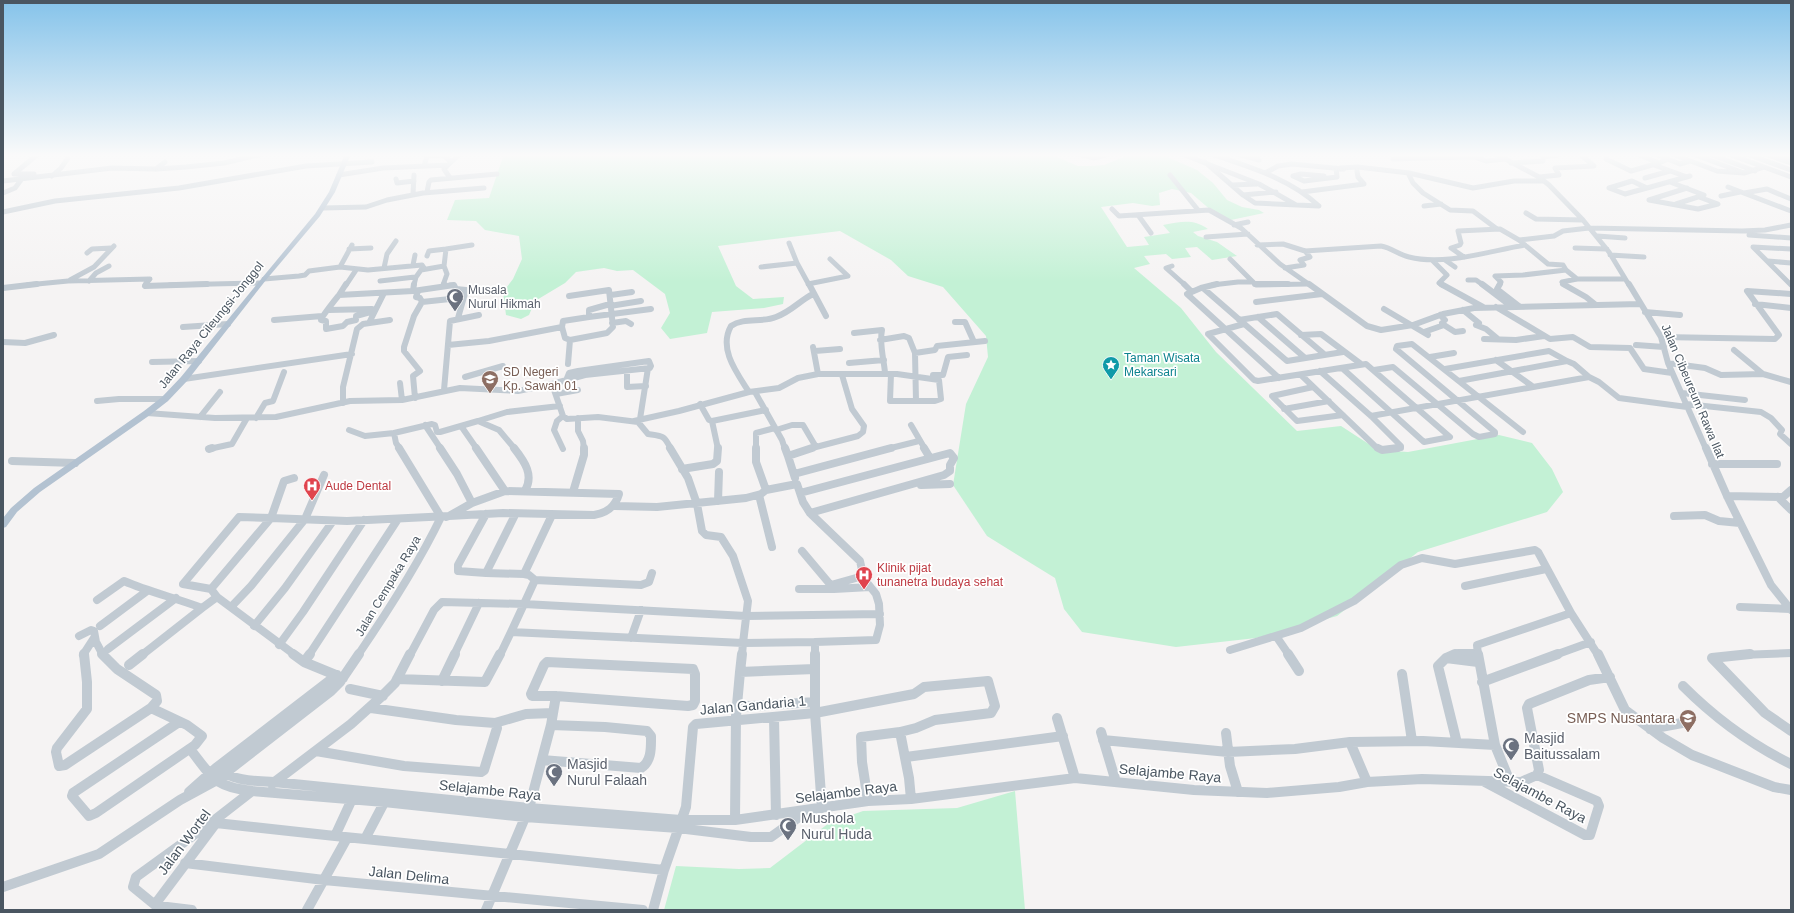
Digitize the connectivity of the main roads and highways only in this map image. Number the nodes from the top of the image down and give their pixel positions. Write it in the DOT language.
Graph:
graph roads {
  1 [pos="329,197"];
  2 [pos="3,525"];
  1 -- 2 [label="main road, Jalan Raya Cileungsi-Jonggol"];
}
